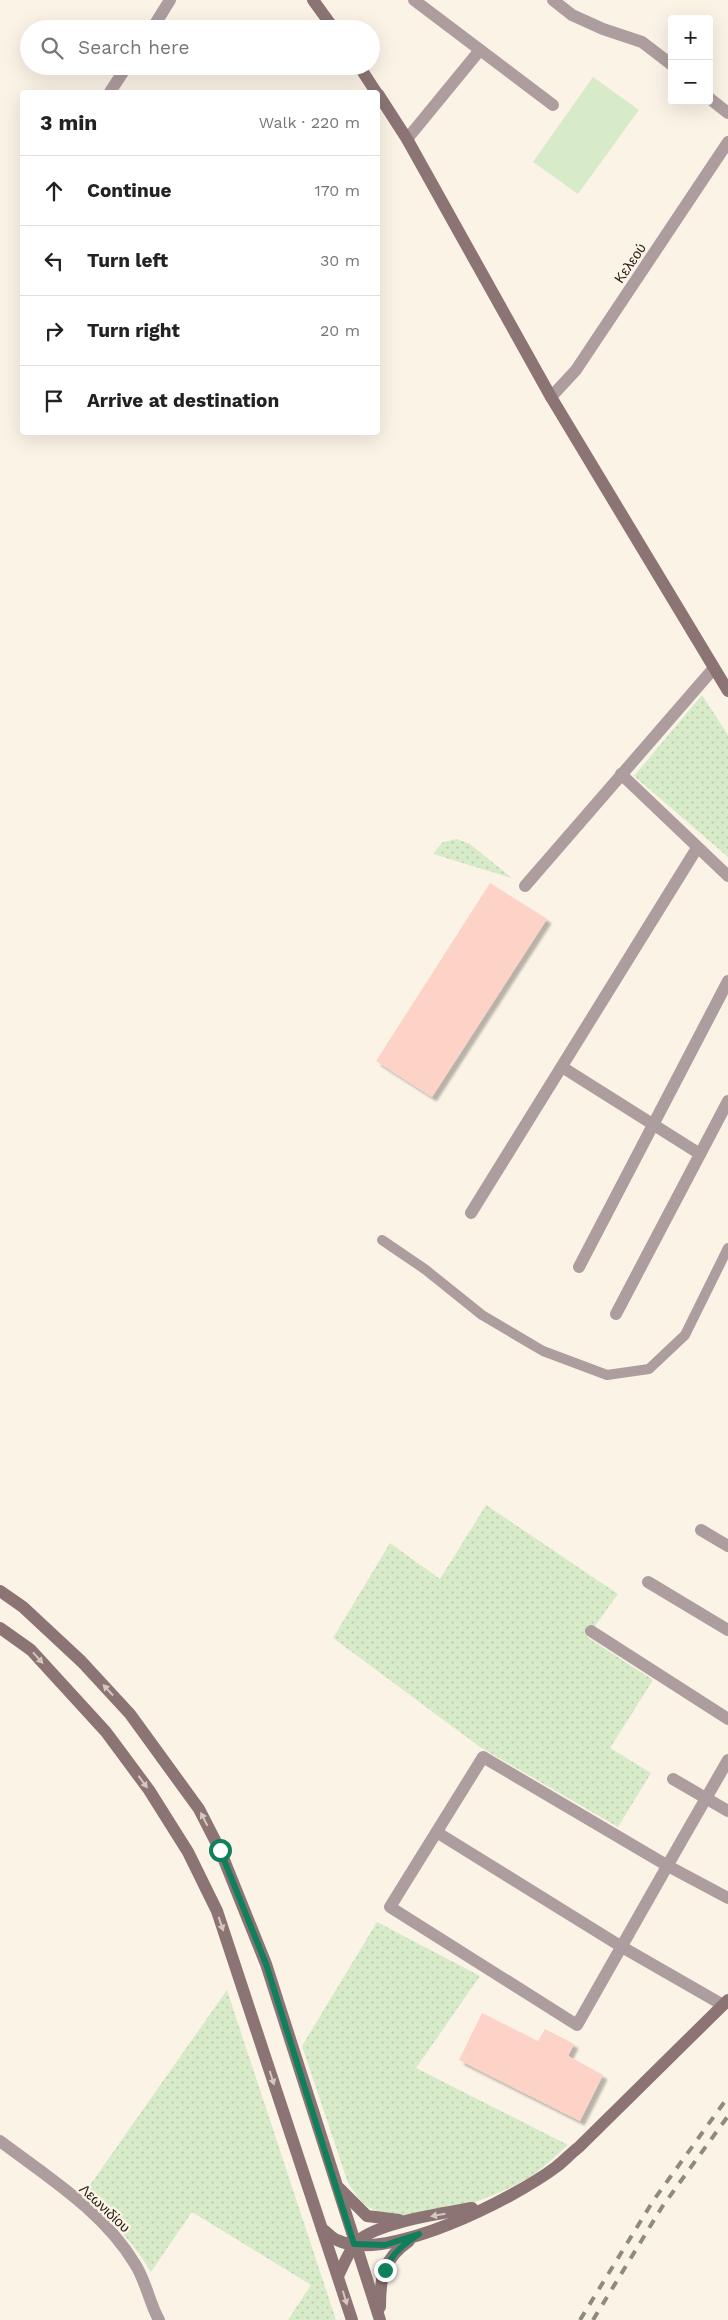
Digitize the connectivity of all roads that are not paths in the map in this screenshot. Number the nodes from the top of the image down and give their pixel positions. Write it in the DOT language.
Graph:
graph roads {
  1 [pos="170,0"];
  2 [pos="313,0"];
  3 [pos="414,0"];
  4 [pos="553,0"];
  5 [pos="158,20"];
  6 [pos="327,20"];
  7 [pos="480,50"];
  8 [pos="668,62"];
  9 [pos="121,75"];
  10 [pos="365,75"];
  11 [pos="111,90"];
  12 [pos="375,90"];
  13 [pos="380,98"];
  14 [pos="713,101"];
  15 [pos="553,105"];
  16 [pos="728,113"];
  17 [pos="407,139"];
  18 [pos="728,142"];
  19 [pos="551,397"];
  20 [pos="714,668"];
  21 [pos="728,691"];
  22 [pos="621,774"];
  23 [pos="697,848"];
  24 [pos="728,876"];
  25 [pos="525,886"];
  26 [pos="728,982"];
  27 [pos="562,1067"];
  28 [pos="728,1101"];
  29 [pos="654,1125"];
  30 [pos="700,1154"];
  31 [pos="472,1213"];
  32 [pos="382,1240"];
  33 [pos="728,1248"];
  34 [pos="580,1267"];
  35 [pos="616,1314"];
  36 [pos="700,1530"];
  37 [pos="728,1546"];
  38 [pos="648,1582"];
  39 [pos="0,1591"];
  40 [pos="0,1628"];
  41 [pos="728,1630"];
  42 [pos="591,1631"];
  43 [pos="728,1719"];
  44 [pos="728,1760"];
  45 [pos="673,1779"];
  46 [pos="706,1798"];
  47 [pos="728,1811"];
  48 [pos="438,1833"];
  49 [pos="668,1866"];
  50 [pos="728,1898"];
  51 [pos="622,1947"];
  52 [pos="726,2002"];
  53 [pos="0,2141"];
  54 [pos="337,2185"];
  55 [pos="494,2204"];
  56 [pos="417,2219"];
  57 [pos="322,2229"];
  58 [pos="419,2234"];
  59 [pos="354,2244"];
  60 [pos="338,2276"];
  61 [pos="380,2319"];
  62 [pos="159,2320"];
  63 [pos="352,2320"];
  1 -- 5 [label="street"];
  2 -- 6 [label="street"];
  3 -- 7 [label="street"];
  4 -- 8 [label="street"];
  7 -- 15 [label="street"];
  7 -- 17 [label="street"];
  9 -- 11 [label="street"];
  10 -- 12 [label="street"];
  13 -- 17 [label="street"];
  14 -- 16 [label="street"];
  17 -- 19 [label="street"];
  18 -- 19 [label="street, Κελεού"];
  19 -- 20 [label="street"];
  20 -- 21 [label="street"];
  20 -- 22 [label="street"];
  22 -- 23 [label="street"];
  22 -- 25 [label="street"];
  23 -- 24 [label="street"];
  23 -- 27 [label="street"];
  26 -- 29 [label="street"];
  27 -- 29 [label="street"];
  27 -- 31 [label="street"];
  28 -- 30 [label="street"];
  29 -- 30 [label="street"];
  29 -- 34 [label="street"];
  30 -- 35 [label="street"];
  32 -- 33 [label="lane"];
  36 -- 37 [label="street"];
  38 -- 41 [label="street"];
  54 -- 39 [label="street, one-way"];
  40 -- 57 [label="street, one-way"];
  42 -- 43 [label="street"];
  44 -- 46 [label="street"];
  45 -- 46 [label="street"];
  46 -- 47 [label="street"];
  46 -- 49 [label="street"];
  48 -- 49 [label="street"];
  48 -- 51 [label="street"];
  48 -- 51 [label="street"];
  49 -- 50 [label="street"];
  49 -- 51 [label="street"];
  51 -- 52 [label="street"];
  52 -- 55 [label="street"];
  53 -- 62 [label="street, Λεωνιδίου"];
  54 -- 56 [label="street"];
  54 -- 59 [label="street"];
  55 -- 56 [label="street, one-way"];
  55 -- 58 [label="street"];
  56 -- 59 [label="street"];
  57 -- 59 [label="street"];
  57 -- 60 [label="street"];
  58 -- 59 [label="street"];
  58 -- 61 [label="street"];
  59 -- 60 [label="street"];
  59 -- 61 [label="street"];
  60 -- 63 [label="street, one-way"];
}
